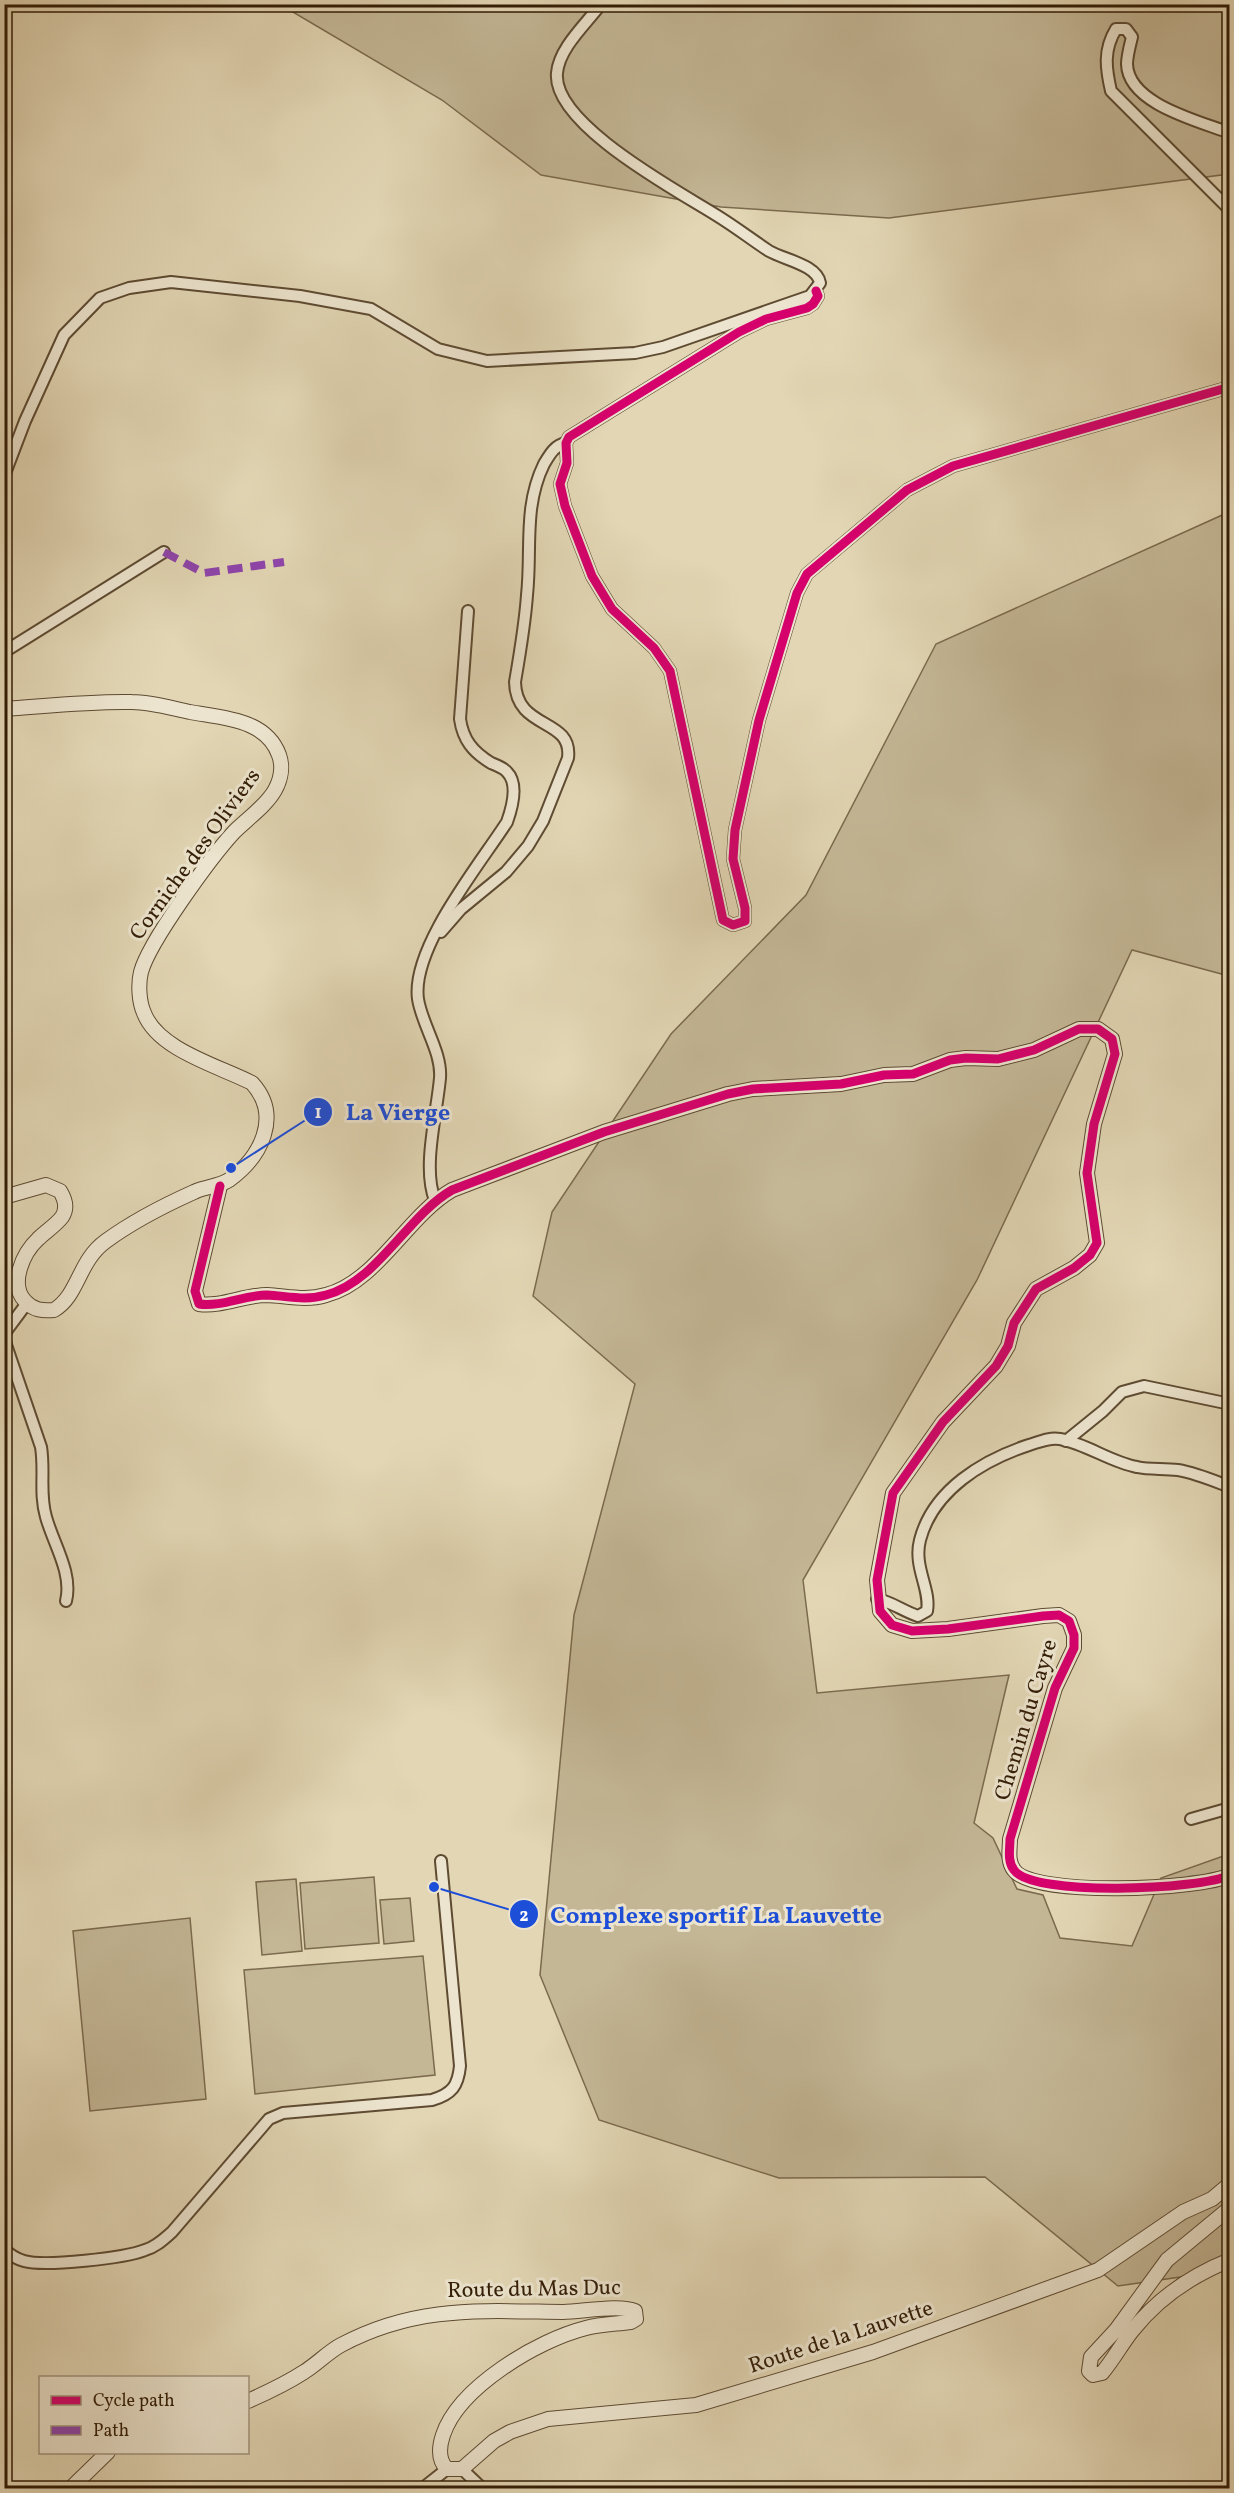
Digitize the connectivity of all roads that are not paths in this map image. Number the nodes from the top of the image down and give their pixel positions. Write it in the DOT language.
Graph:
graph roads {
  1 [pos="601,4"];
  2 [pos="1230,133"];
  3 [pos="1230,210"];
  4 [pos="816,291"];
  5 [pos="1230,387"];
  6 [pos="566,443"];
  7 [pos="4,476"];
  8 [pos="164,552"];
  9 [pos="468,611"];
  10 [pos="4,652"];
  11 [pos="4,709"];
  12 [pos="434,936"];
  13 [pos="220,1186"];
  14 [pos="4,1197"];
  15 [pos="435,1200"];
  16 [pos="27,1303"];
  17 [pos="4,1334"];
  18 [pos="4,1340"];
  19 [pos="1230,1404"];
  20 [pos="1066,1442"];
  21 [pos="1230,1487"];
  22 [pos="877,1599"];
  23 [pos="66,1601"];
  24 [pos="1230,1808"];
  25 [pos="1191,1819"];
  26 [pos="441,1860"];
  27 [pos="1230,1875"];
  28 [pos="1230,2184"];
  29 [pos="1230,2208"];
  30 [pos="4,2249"];
  31 [pos="1230,2260"];
  32 [pos="249,2400"];
  33 [pos="106,2454"];
  34 [pos="447,2469"];
  35 [pos="462,2469"];
  36 [pos="70,2488"];
  37 [pos="423,2488"];
  38 [pos="482,2488"];
  1 -- 4 [label="street"];
  2 -- 3 [label="street"];
  4 -- 6 [label="street"];
  4 -- 7 [label="street"];
  5 -- 6 [label="street"];
  6 -- 12 [label="street"];
  8 -- 10 [label="street"];
  9 -- 12 [label="street"];
  11 -- 13 [label="street, Corniche des Oliviers"];
  12 -- 15 [label="street"];
  13 -- 15 [label="street"];
  13 -- 16 [label="street"];
  14 -- 16 [label="street"];
  15 -- 22 [label="street"];
  16 -- 17 [label="street"];
  18 -- 23 [label="street"];
  19 -- 20 [label="street"];
  20 -- 21 [label="street"];
  20 -- 22 [label="street"];
  22 -- 27 [label="street, Chemin du Cayre"];
  24 -- 25 [label="street"];
  26 -- 30 [label="street"];
  28 -- 35 [label="street, Route de la Lauvette"];
  29 -- 31 [label="street"];
  32 -- 34 [label="street, Route du Mas Duc"];
  33 -- 36 [label="street"];
  34 -- 35 [label="street"];
  34 -- 37 [label="street"];
  35 -- 38 [label="street"];
}
